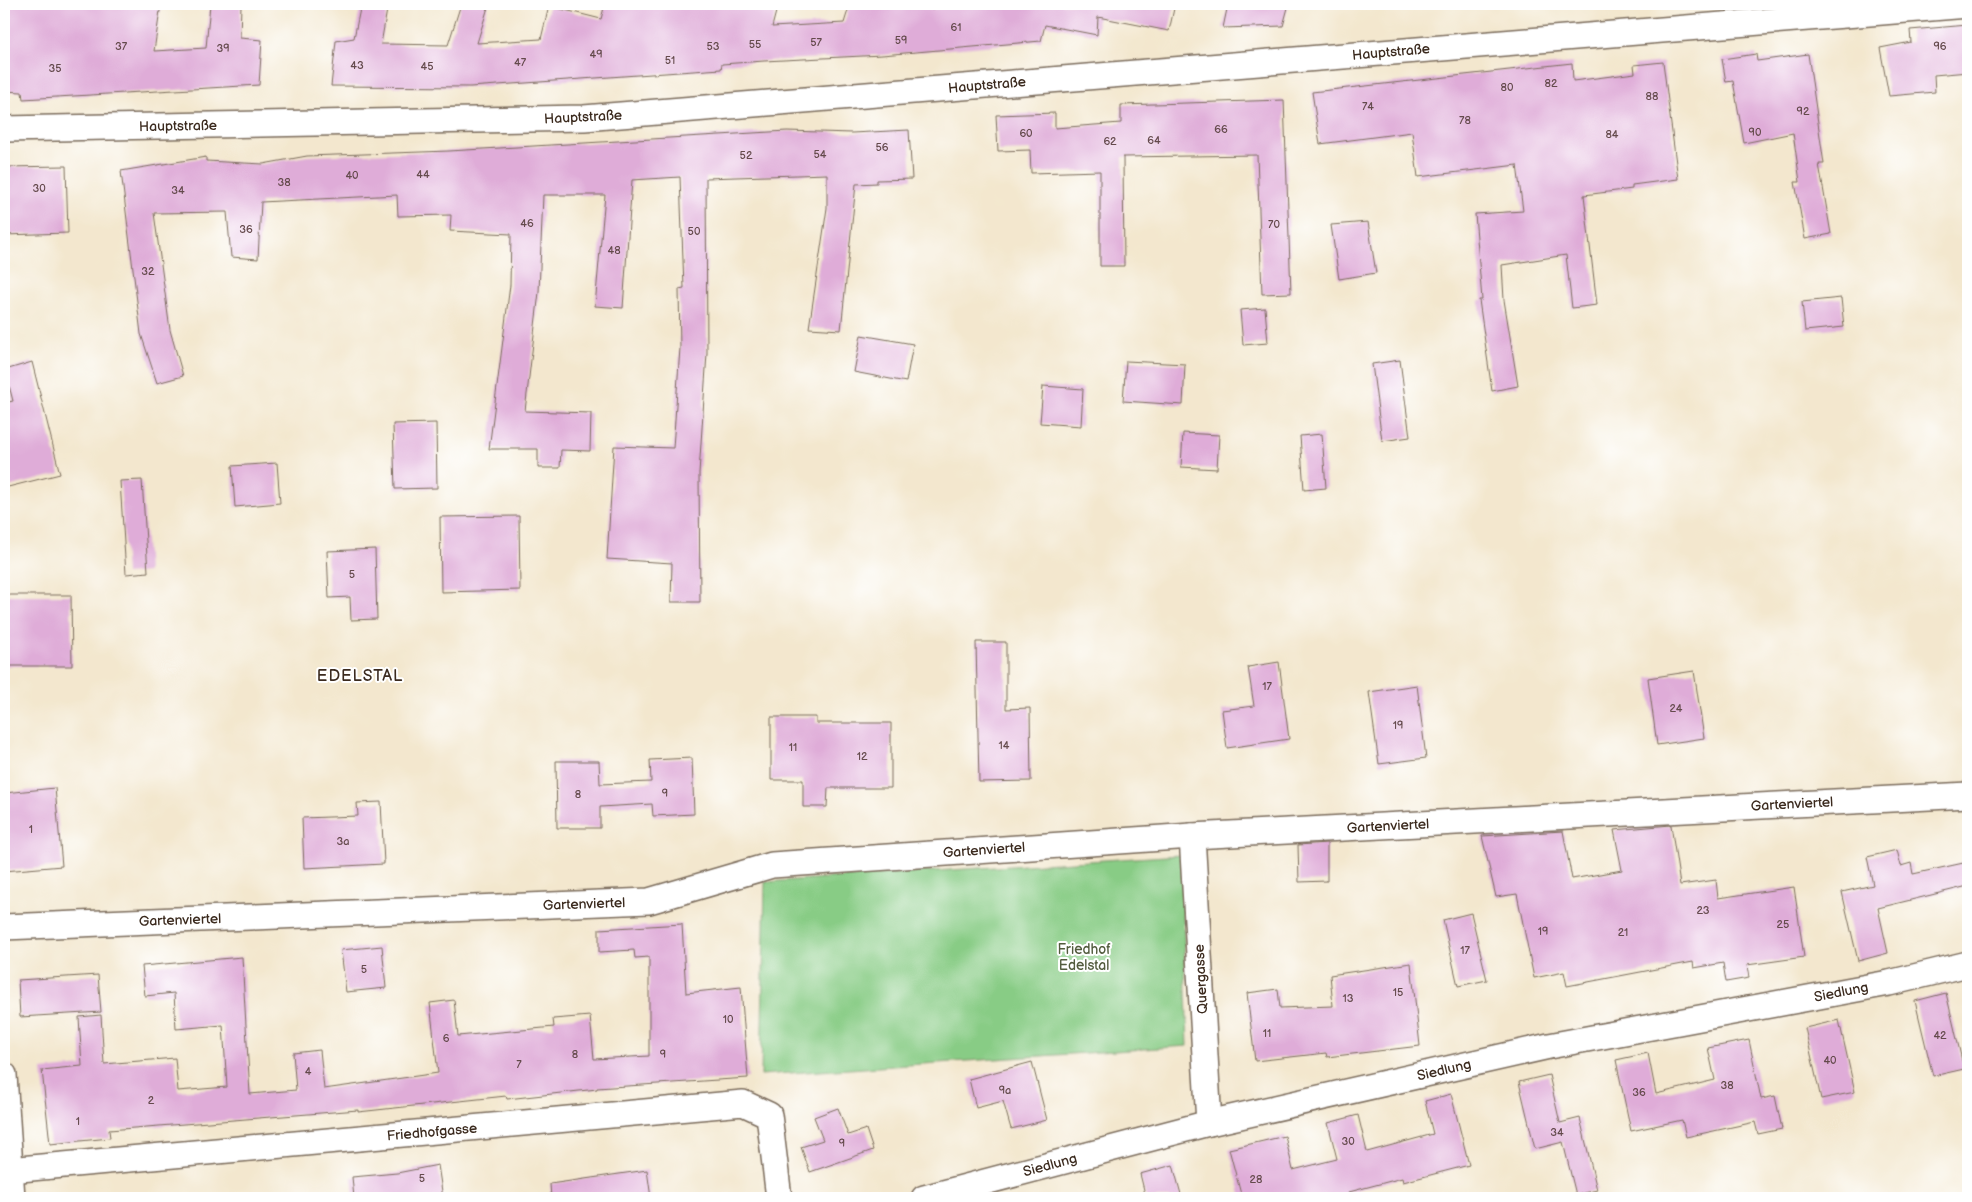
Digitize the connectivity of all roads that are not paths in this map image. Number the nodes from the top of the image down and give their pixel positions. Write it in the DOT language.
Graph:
graph roads {
  1 [pos="1968,5"];
  2 [pos="4,129"];
  3 [pos="1968,795"];
  4 [pos="1192,836"];
  5 [pos="4,927"];
  6 [pos="1968,964"];
  7 [pos="4,1075"];
  8 [pos="1209,1123"];
  9 [pos="9,1170"];
  10 [pos="12,1198"];
  11 [pos="779,1198"];
  12 [pos="924,1198"];
  1 -- 2 [label="street, Hauptstraße"];
  3 -- 4 [label="street, Gartenviertel"];
  4 -- 5 [label="street, Gartenviertel"];
  4 -- 8 [label="street, Quergasse"];
  6 -- 8 [label="street, Siedlung"];
  7 -- 9 [label="street"];
  8 -- 12 [label="street, Siedlung"];
  9 -- 10 [label="street"];
  9 -- 11 [label="street, Friedhofgasse"];
}
